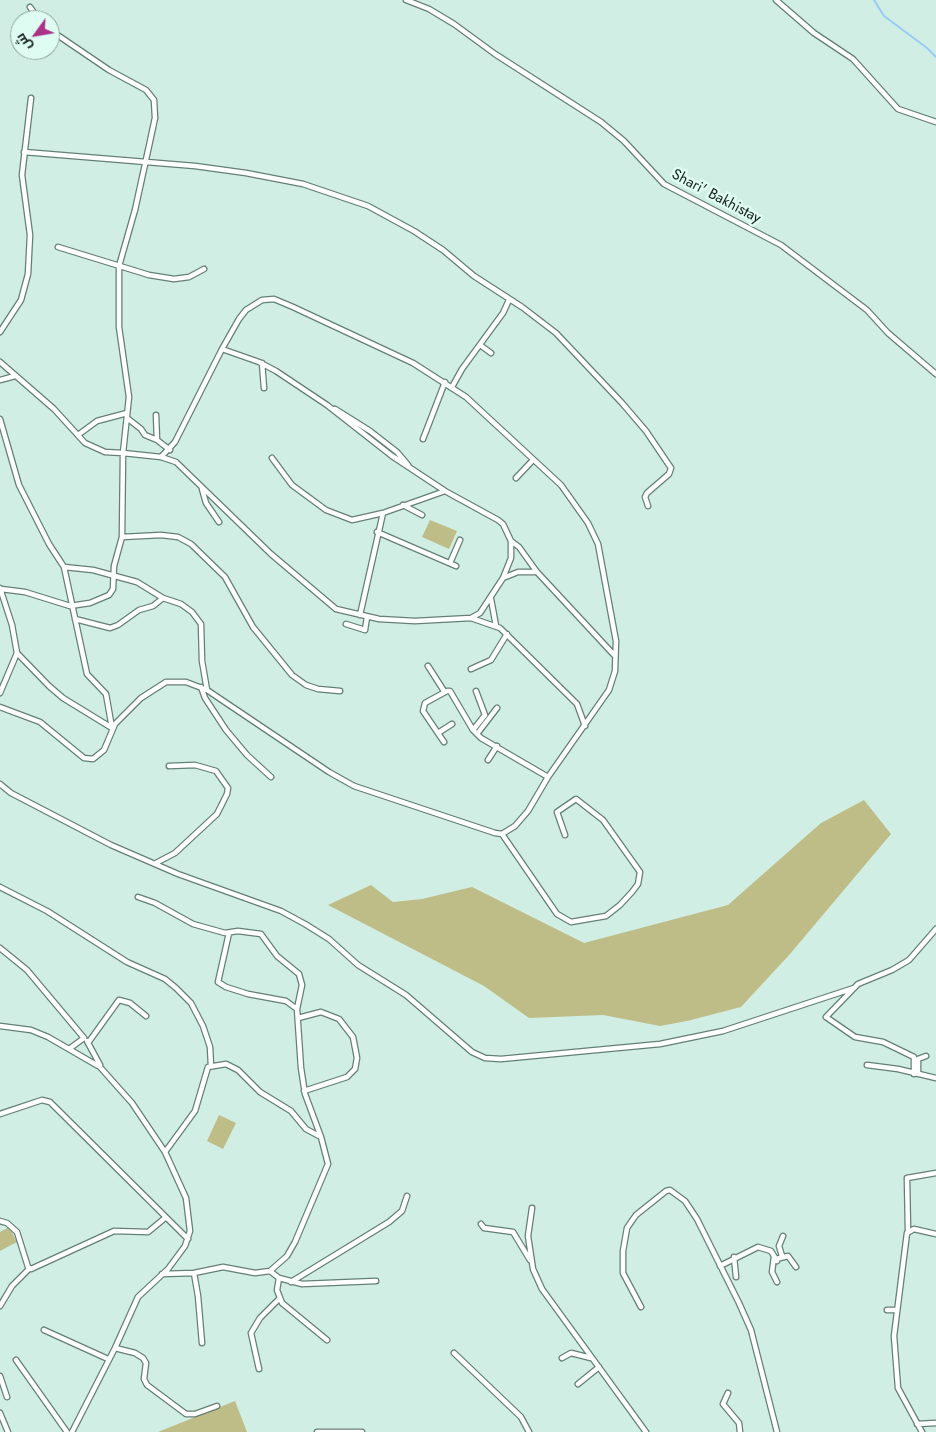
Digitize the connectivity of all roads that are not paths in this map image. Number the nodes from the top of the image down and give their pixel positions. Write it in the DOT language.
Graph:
graph roads {
  1 [pos="406,0"];
  2 [pos="776,0"];
  3 [pos="30,7"];
  4 [pos="32,10"];
  5 [pos="60,37"];
  6 [pos="31,98"];
  7 [pos="936,122"];
  8 [pos="24,152"];
  9 [pos="146,162"];
  10 [pos="58,247"];
  11 [pos="119,266"];
  12 [pos="204,269"];
  13 [pos="509,300"];
  14 [pos="0,332"];
  15 [pos="480,345"];
  16 [pos="222,349"];
  17 [pos="491,353"];
  18 [pos="0,362"];
  19 [pos="262,363"];
  20 [pos="936,374"];
  21 [pos="15,376"];
  22 [pos="0,380"];
  23 [pos="445,382"];
  24 [pos="452,387"];
  25 [pos="264,388"];
  26 [pos="327,406"];
  27 [pos="156,415"];
  28 [pos="127,416"];
  29 [pos="0,419"];
  30 [pos="1,430"];
  31 [pos="78,435"];
  32 [pos="424,439"];
  33 [pos="157,440"];
  34 [pos="170,450"];
  35 [pos="123,453"];
  36 [pos="161,457"];
  37 [pos="272,458"];
  38 [pos="533,460"];
  39 [pos="412,470"];
  40 [pos="516,478"];
  41 [pos="202,488"];
  42 [pos="445,491"];
  43 [pos="403,504"];
  44 [pos="648,506"];
  45 [pos="383,513"];
  46 [pos="422,515"];
  47 [pos="219,522"];
  48 [pos="377,532"];
  49 [pos="122,537"];
  50 [pos="460,540"];
  51 [pos="511,541"];
  52 [pos="450,563"];
  53 [pos="456,566"];
  54 [pos="64,567"];
  55 [pos="537,572"];
  56 [pos="113,576"];
  57 [pos="503,578"];
  58 [pos="0,589"];
  59 [pos="163,598"];
  60 [pos="491,599"];
  61 [pos="72,605"];
  62 [pos="360,615"];
  63 [pos="367,617"];
  64 [pos="471,618"];
  65 [pos="75,619"];
  66 [pos="346,624"];
  67 [pos="496,626"];
  68 [pos="507,634"];
  69 [pos="17,652"];
  70 [pos="615,656"];
  71 [pos="428,666"];
  72 [pos="471,669"];
  73 [pos="201,687"];
  74 [pos="207,690"];
  75 [pos="340,691"];
  76 [pos="444,691"];
  77 [pos="476,691"];
  78 [pos="0,692"];
  79 [pos="0,707"];
  80 [pos="497,708"];
  81 [pos="452,724"];
  82 [pos="585,726"];
  83 [pos="112,728"];
  84 [pos="475,732"];
  85 [pos="438,734"];
  86 [pos="444,742"];
  87 [pos="497,746"];
  88 [pos="488,760"];
  89 [pos="169,766"];
  90 [pos="270,777"];
  91 [pos="548,777"];
  92 [pos="0,784"];
  93 [pos="502,834"];
  94 [pos="565,835"];
  95 [pos="156,863"];
  96 [pos="0,887"];
  97 [pos="138,897"];
  98 [pos="936,929"];
  99 [pos="229,933"];
  100 [pos="0,948"];
  101 [pos="854,988"];
  102 [pos="297,1009"];
  103 [pos="146,1016"];
  104 [pos="298,1018"];
  105 [pos="0,1026"];
  106 [pos="84,1038"];
  107 [pos="88,1043"];
  108 [pos="69,1049"];
  109 [pos="926,1056"];
  110 [pos="867,1065"];
  111 [pos="100,1066"];
  112 [pos="211,1066"];
  113 [pos="916,1074"];
  114 [pos="936,1078"];
  115 [pos="304,1091"];
  116 [pos="0,1114"];
  117 [pos="321,1138"];
  118 [pos="165,1152"];
  119 [pos="936,1172"];
  120 [pos="407,1196"];
  121 [pos="532,1208"];
  122 [pos="165,1218"];
  123 [pos="0,1221"];
  124 [pos="481,1224"];
  125 [pos="908,1231"];
  126 [pos="936,1234"];
  127 [pos="783,1236"];
  128 [pos="188,1239"];
  129 [pos="782,1256"];
  130 [pos="734,1257"];
  131 [pos="776,1259"];
  132 [pos="532,1264"];
  133 [pos="720,1266"];
  134 [pos="796,1268"];
  135 [pos="29,1269"];
  136 [pos="270,1271"];
  137 [pos="194,1273"];
  138 [pos="162,1274"];
  139 [pos="736,1277"];
  140 [pos="279,1278"];
  141 [pos="376,1281"];
  142 [pos="291,1282"];
  143 [pos="777,1282"];
  144 [pos="279,1299"];
  145 [pos="0,1306"];
  146 [pos="641,1307"];
  147 [pos="887,1310"];
  148 [pos="897,1310"];
  149 [pos="44,1330"];
  150 [pos="327,1340"];
  151 [pos="202,1343"];
  152 [pos="115,1348"];
  153 [pos="454,1353"];
  154 [pos="562,1358"];
  155 [pos="592,1358"];
  156 [pos="108,1359"];
  157 [pos="16,1360"];
  158 [pos="598,1367"];
  159 [pos="259,1370"];
  160 [pos="0,1376"];
  161 [pos="578,1384"];
  162 [pos="728,1393"];
  163 [pos="7,1396"];
  164 [pos="216,1406"];
  165 [pos="0,1413"];
  166 [pos="936,1423"];
  167 [pos="917,1424"];
  168 [pos="8,1432"];
  169 [pos="67,1432"];
  170 [pos="72,1432"];
  171 [pos="317,1432"];
  172 [pos="362,1432"];
  173 [pos="529,1432"];
  174 [pos="646,1432"];
  175 [pos="740,1432"];
  176 [pos="777,1432"];
  177 [pos="922,1432"];
  1 -- 20 [label="street, Shari' Bakhistay"];
  2 -- 7 [label="street"];
  3 -- 4 [label="street"];
  5 -- 9 [label="street"];
  6 -- 8 [label="street"];
  8 -- 9 [label="street"];
  8 -- 14 [label="street"];
  9 -- 11 [label="street"];
  9 -- 13 [label="street"];
  10 -- 11 [label="street"];
  11 -- 12 [label="street"];
  11 -- 28 [label="street"];
  13 -- 15 [label="street"];
  13 -- 44 [label="street"];
  15 -- 17 [label="street"];
  15 -- 24 [label="street"];
  16 -- 19 [label="street"];
  16 -- 23 [label="street"];
  16 -- 34 [label="street"];
  18 -- 21 [label="street"];
  19 -- 25 [label="street"];
  19 -- 26 [label="street"];
  21 -- 22 [label="street"];
  21 -- 31 [label="street"];
  23 -- 24 [label="street"];
  23 -- 32 [label="street"];
  24 -- 38 [label="street"];
  26 -- 39 [label="street"];
  26 -- 39 [label="street"];
  27 -- 33 [label="street"];
  28 -- 31 [label="street"];
  28 -- 33 [label="street"];
  28 -- 35 [label="street"];
  29 -- 30 [label="street"];
  30 -- 54 [label="street"];
  31 -- 35 [label="street"];
  33 -- 34 [label="street"];
  34 -- 36 [label="street"];
  35 -- 36 [label="street"];
  35 -- 49 [label="street"];
  36 -- 41 [label="street"];
  37 -- 45 [label="street"];
  38 -- 40 [label="street"];
  38 -- 70 [label="street"];
  39 -- 42 [label="street"];
  41 -- 47 [label="street"];
  41 -- 62 [label="street"];
  42 -- 43 [label="street"];
  42 -- 51 [label="street"];
  43 -- 45 [label="street"];
  43 -- 46 [label="street"];
  45 -- 48 [label="street"];
  48 -- 52 [label="street"];
  48 -- 62 [label="street"];
  49 -- 56 [label="street"];
  49 -- 75 [label="street"];
  50 -- 52 [label="street"];
  51 -- 55 [label="street"];
  51 -- 57 [label="street"];
  52 -- 53 [label="street"];
  54 -- 56 [label="street"];
  54 -- 61 [label="street"];
  55 -- 57 [label="street"];
  55 -- 70 [label="street"];
  56 -- 59 [label="street"];
  56 -- 61 [label="street"];
  57 -- 60 [label="street"];
  58 -- 61 [label="street"];
  58 -- 69 [label="street"];
  59 -- 65 [label="street"];
  59 -- 74 [label="street"];
  60 -- 64 [label="street"];
  60 -- 67 [label="street"];
  61 -- 65 [label="street"];
  62 -- 63 [label="street"];
  63 -- 64 [label="street"];
  63 -- 66 [label="street"];
  64 -- 67 [label="street"];
  65 -- 83 [label="street"];
  67 -- 68 [label="street"];
  68 -- 72 [label="street"];
  68 -- 82 [label="street"];
  69 -- 78 [label="street"];
  69 -- 83 [label="street"];
  70 -- 82 [label="street"];
  71 -- 76 [label="street"];
  73 -- 74 [label="street"];
  73 -- 83 [label="street"];
  73 -- 90 [label="street"];
  74 -- 93 [label="street"];
  76 -- 84 [label="street"];
  76 -- 85 [label="street"];
  77 -- 84 [label="street"];
  79 -- 83 [label="street"];
  80 -- 84 [label="street"];
  81 -- 85 [label="street"];
  82 -- 91 [label="street"];
  84 -- 87 [label="street"];
  85 -- 86 [label="street"];
  87 -- 88 [label="street"];
  87 -- 91 [label="street"];
  89 -- 95 [label="street"];
  91 -- 93 [label="street"];
  92 -- 95 [label="street"];
  93 -- 94 [label="street"];
  95 -- 101 [label="street"];
  96 -- 112 [label="street"];
  97 -- 99 [label="street"];
  98 -- 101 [label="street"];
  99 -- 102 [label="street"];
  99 -- 102 [label="street"];
  100 -- 106 [label="street"];
  101 -- 113 [label="street"];
  102 -- 104 [label="street"];
  103 -- 107 [label="street"];
  104 -- 115 [label="street"];
  104 -- 115 [label="street"];
  105 -- 108 [label="street"];
  106 -- 107 [label="street"];
  106 -- 108 [label="street"];
  107 -- 111 [label="street"];
  108 -- 111 [label="street"];
  109 -- 113 [label="street"];
  110 -- 113 [label="street"];
  111 -- 118 [label="street"];
  112 -- 117 [label="street"];
  112 -- 118 [label="street"];
  113 -- 114 [label="street"];
  115 -- 117 [label="street"];
  116 -- 122 [label="street"];
  117 -- 136 [label="street"];
  118 -- 128 [label="street"];
  119 -- 125 [label="street"];
  120 -- 142 [label="street"];
  121 -- 132 [label="street"];
  122 -- 128 [label="street"];
  122 -- 135 [label="street"];
  123 -- 135 [label="street"];
  124 -- 132 [label="street"];
  125 -- 126 [label="street"];
  125 -- 148 [label="street"];
  127 -- 129 [label="street"];
  128 -- 138 [label="street"];
  129 -- 131 [label="street"];
  129 -- 134 [label="street"];
  130 -- 131 [label="street"];
  130 -- 133 [label="street"];
  130 -- 139 [label="street"];
  131 -- 143 [label="street"];
  132 -- 155 [label="street"];
  133 -- 146 [label="street"];
  133 -- 176 [label="street"];
  135 -- 145 [label="street"];
  136 -- 137 [label="street"];
  136 -- 140 [label="street"];
  137 -- 138 [label="street"];
  137 -- 151 [label="street"];
  138 -- 152 [label="street"];
  140 -- 142 [label="street"];
  140 -- 144 [label="street"];
  141 -- 142 [label="street"];
  144 -- 150 [label="street"];
  144 -- 159 [label="street"];
  147 -- 148 [label="street"];
  148 -- 167 [label="street"];
  149 -- 156 [label="street"];
  152 -- 156 [label="street"];
  152 -- 164 [label="street"];
  153 -- 173 [label="street"];
  154 -- 155 [label="street"];
  155 -- 158 [label="street"];
  156 -- 170 [label="street"];
  157 -- 169 [label="street"];
  158 -- 161 [label="street"];
  158 -- 174 [label="street"];
  160 -- 163 [label="street"];
  162 -- 175 [label="street"];
  165 -- 168 [label="street"];
  166 -- 167 [label="street"];
  167 -- 177 [label="street"];
  171 -- 172 [label="street"];
}
